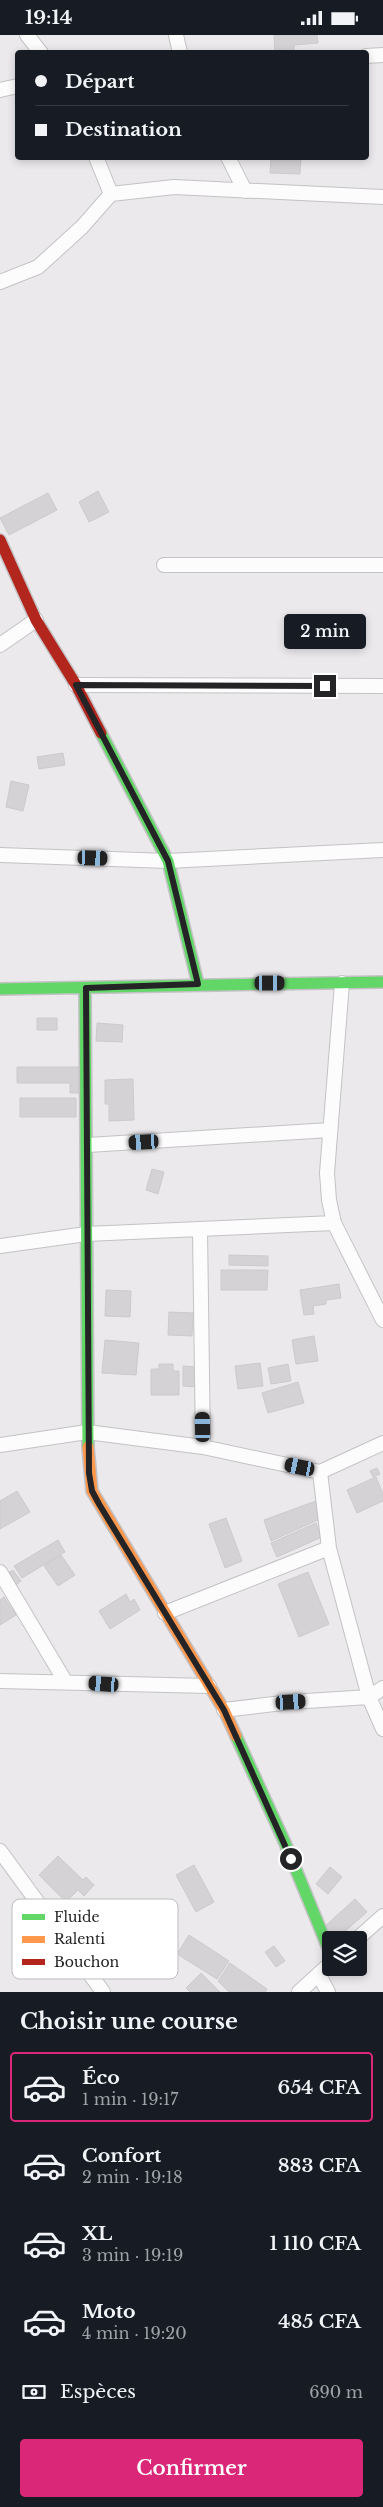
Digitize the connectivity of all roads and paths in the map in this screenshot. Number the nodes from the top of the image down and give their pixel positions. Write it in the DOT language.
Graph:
graph roads {
  1 [pos="27,35"];
  2 [pos="176,35"];
  3 [pos="39,50"];
  4 [pos="179,50"];
  5 [pos="383,55"];
  6 [pos="369,56"];
  7 [pos="15,87"];
  8 [pos="0,90"];
  9 [pos="97,160"];
  10 [pos="230,160"];
  11 [pos="245,191"];
  12 [pos="111,194"];
  13 [pos="383,197"];
  14 [pos="0,282"];
  15 [pos="0,540"];
  16 [pos="164,565"];
  17 [pos="383,565"];
  18 [pos="36,619"];
  19 [pos="0,645"];
  20 [pos="76,685"];
  21 [pos="383,686"];
  22 [pos="383,850"];
  23 [pos="0,855"];
  24 [pos="168,861"];
  25 [pos="383,982"];
  26 [pos="342,983"];
  27 [pos="198,984"];
  28 [pos="86,988"];
  29 [pos="0,989"];
  30 [pos="330,1131"];
  31 [pos="88,1145"];
  32 [pos="334,1223"];
  33 [pos="200,1229"];
  34 [pos="86,1234"];
  35 [pos="0,1246"];
  36 [pos="383,1320"];
  37 [pos="87,1432"];
  38 [pos="383,1443"];
  39 [pos="0,1445"];
  40 [pos="203,1447"];
  41 [pos="320,1472"];
  42 [pos="329,1548"];
  43 [pos="0,1571"];
  44 [pos="165,1613"];
  45 [pos="0,1681"];
  46 [pos="65,1681"];
  47 [pos="209,1686"];
  48 [pos="383,1687"];
  49 [pos="369,1697"];
  50 [pos="224,1710"];
  51 [pos="383,1729"];
  52 [pos="0,1851"];
  53 [pos="35,1899"];
  54 [pos="383,1916"];
  55 [pos="366,1931"];
  56 [pos="322,1933"];
  57 [pos="322,1972"];
  58 [pos="319,1975"];
  59 [pos="93,1979"];
  60 [pos="102,1992"];
  61 [pos="299,1992"];
  62 [pos="328,1992"];
  1 -- 3 [label="street"];
  2 -- 4 [label="street"];
  5 -- 6 [label="street"];
  7 -- 8 [label="street"];
  9 -- 12 [label="street"];
  10 -- 11 [label="street"];
  11 -- 12 [label="street"];
  11 -- 13 [label="street"];
  12 -- 14 [label="street"];
  15 -- 18 [label="street"];
  16 -- 17 [label="street"];
  18 -- 19 [label="street"];
  18 -- 20 [label="street"];
  20 -- 21 [label="street"];
  20 -- 24 [label="street"];
  22 -- 24 [label="street"];
  23 -- 24 [label="street"];
  24 -- 27 [label="street"];
  25 -- 26 [label="street"];
  26 -- 27 [label="street"];
  26 -- 30 [label="street"];
  27 -- 28 [label="street"];
  28 -- 29 [label="street"];
  28 -- 31 [label="street"];
  30 -- 31 [label="street"];
  30 -- 32 [label="street"];
  31 -- 34 [label="street"];
  32 -- 33 [label="street"];
  32 -- 36 [label="street"];
  33 -- 34 [label="street"];
  33 -- 40 [label="street"];
  34 -- 35 [label="street"];
  34 -- 37 [label="street"];
  37 -- 39 [label="street"];
  37 -- 40 [label="street"];
  37 -- 44 [label="street"];
  38 -- 41 [label="street"];
  40 -- 41 [label="street"];
  41 -- 42 [label="street"];
  42 -- 44 [label="street"];
  42 -- 49 [label="street"];
  43 -- 46 [label="street"];
  44 -- 47 [label="street"];
  45 -- 46 [label="street"];
  46 -- 47 [label="street"];
  47 -- 50 [label="street"];
  48 -- 49 [label="street"];
  49 -- 50 [label="street"];
  49 -- 51 [label="street"];
  50 -- 56 [label="street"];
  52 -- 53 [label="street"];
  54 -- 55 [label="street"];
  57 -- 58 [label="street"];
  58 -- 61 [label="street"];
  58 -- 62 [label="street"];
  59 -- 60 [label="street"];
}
